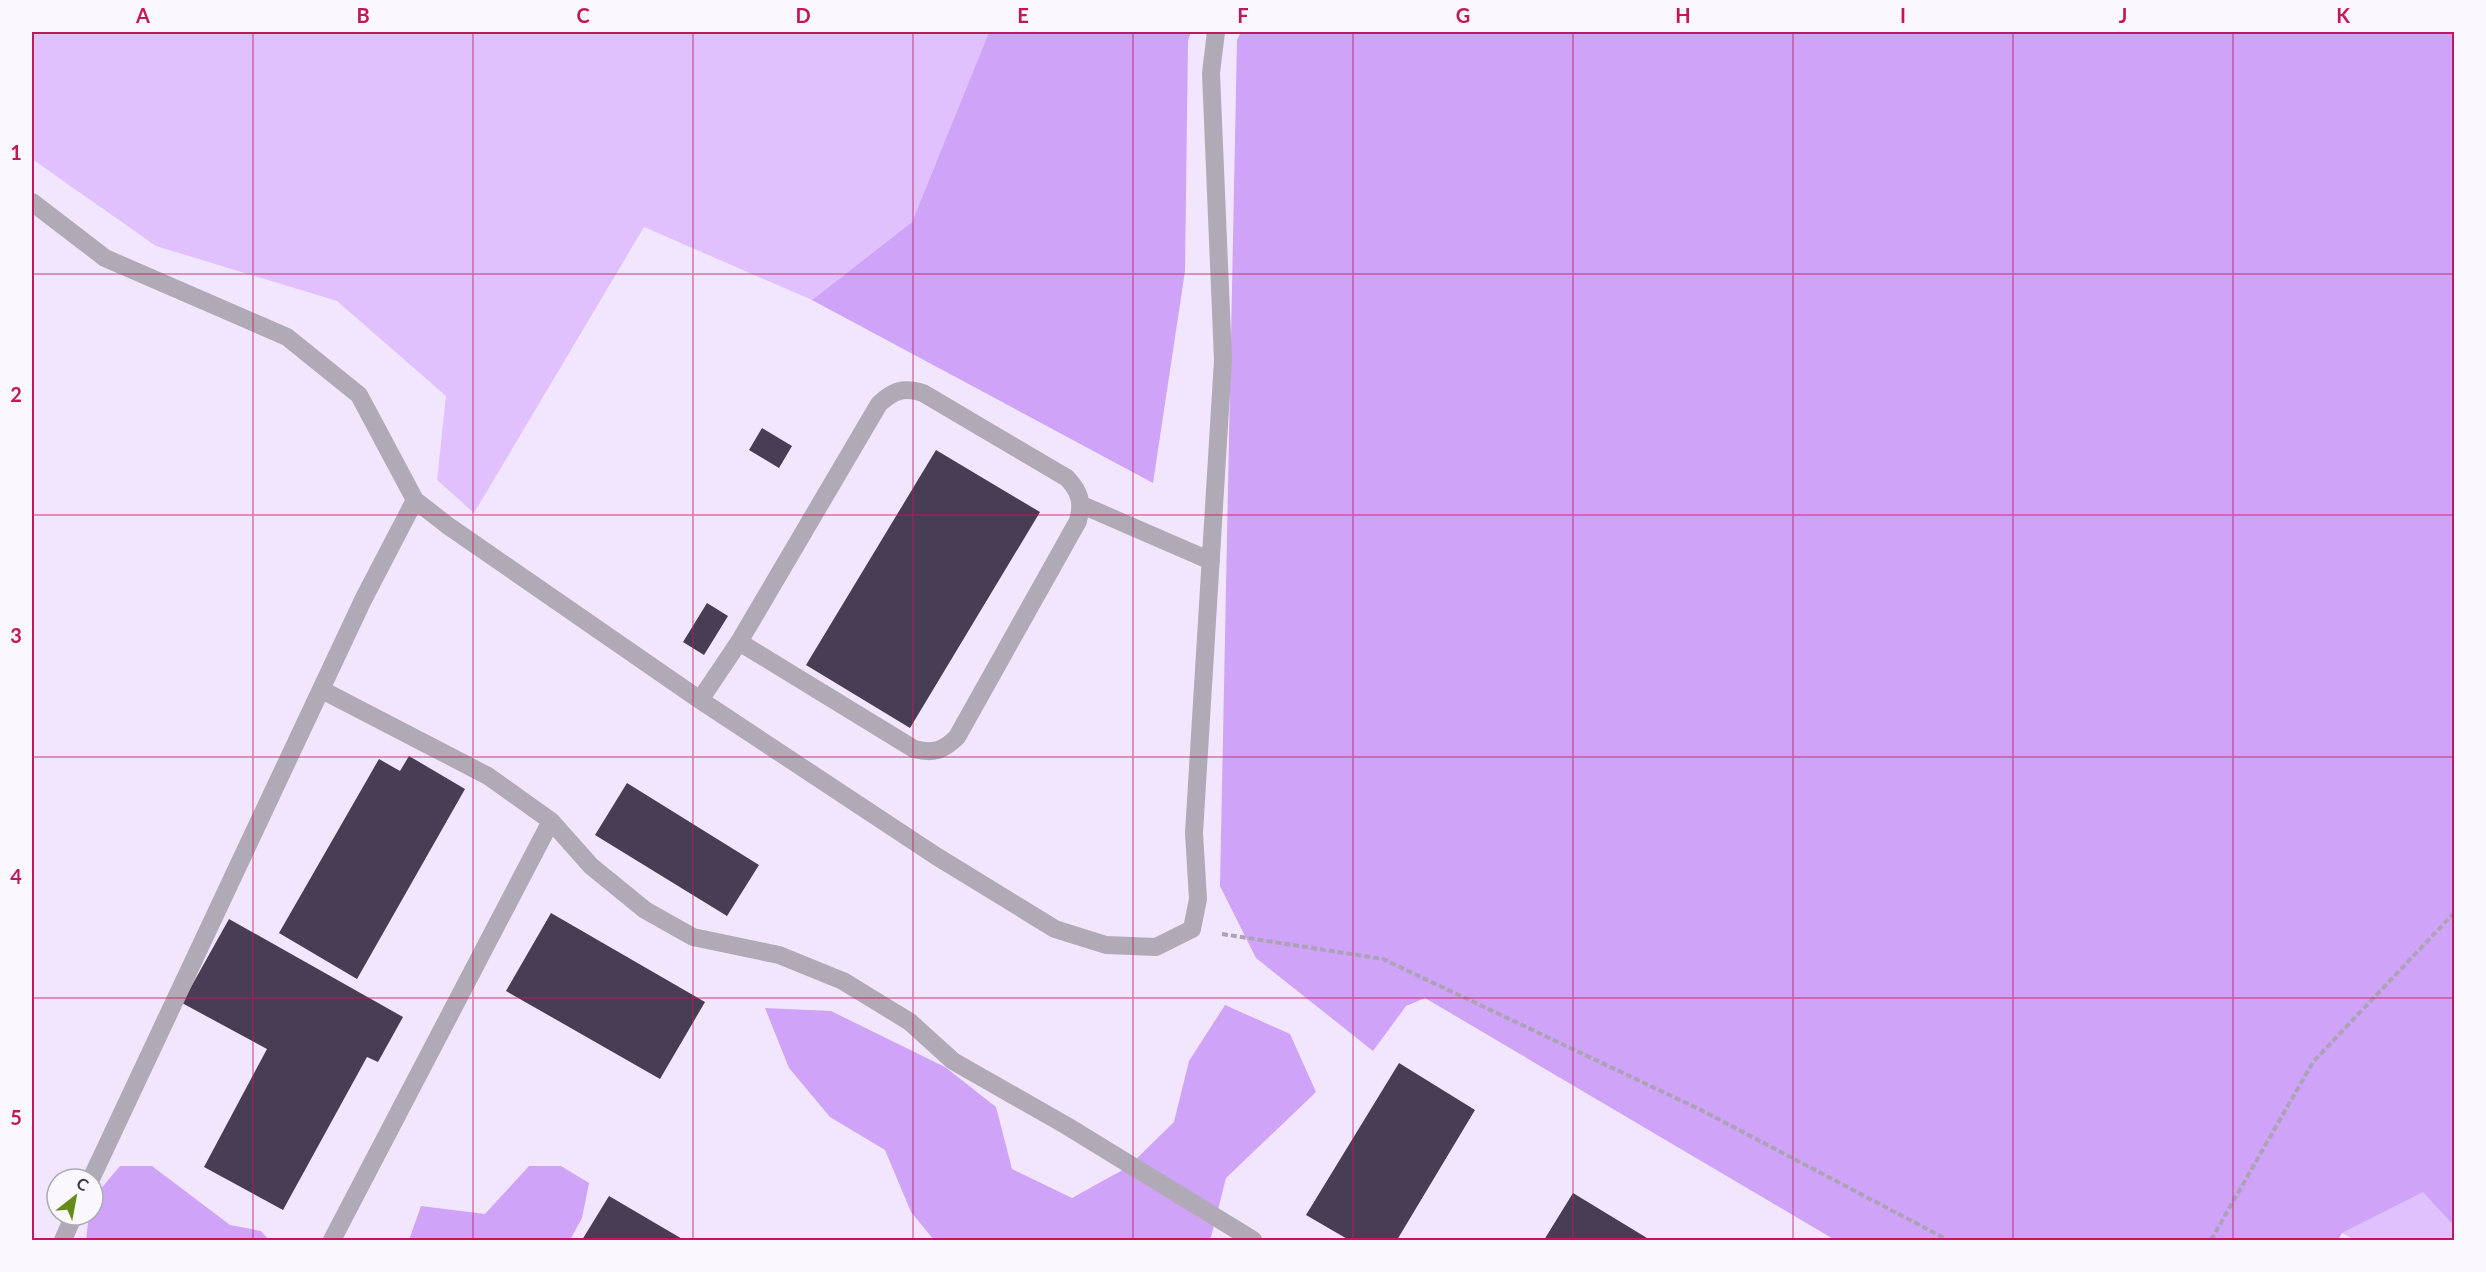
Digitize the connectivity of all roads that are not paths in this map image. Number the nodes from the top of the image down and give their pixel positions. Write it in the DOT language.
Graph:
graph roads {
  1 [pos="1216,32"];
  2 [pos="32,202"];
  3 [pos="415,500"];
  4 [pos="1082,505"];
  5 [pos="1211,561"];
  6 [pos="739,642"];
  7 [pos="322,690"];
  8 [pos="700,700"];
  9 [pos="551,821"];
  10 [pos="97,1167"];
  11 [pos="332,1240"];
  12 [pos="1253,1240"];
  1 -- 5 [label="lane"];
  2 -- 3 [label="lane"];
  3 -- 7 [label="lane"];
  3 -- 8 [label="lane"];
  4 -- 5 [label="lane"];
  4 -- 6 [label="lane"];
  4 -- 6 [label="lane"];
  5 -- 8 [label="lane"];
  6 -- 8 [label="lane"];
  7 -- 9 [label="lane"];
  7 -- 10 [label="lane"];
  9 -- 11 [label="lane"];
  9 -- 12 [label="lane"];
}
